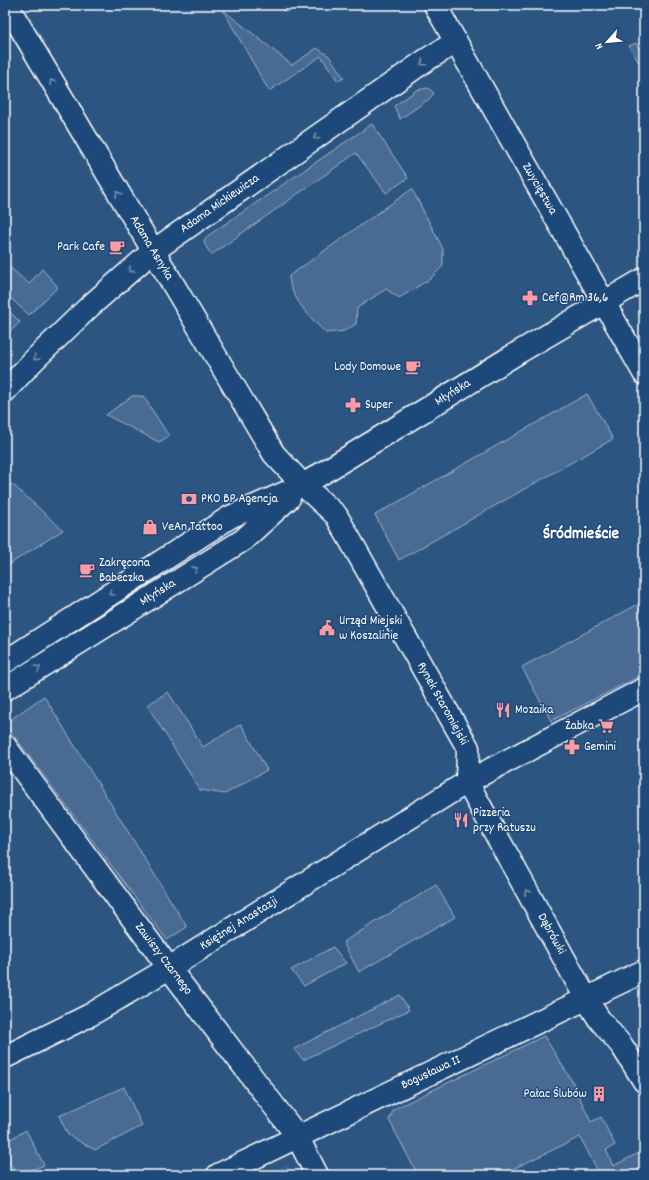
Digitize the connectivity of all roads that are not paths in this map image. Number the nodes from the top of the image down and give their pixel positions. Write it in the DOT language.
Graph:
graph roads {
  1 [pos="7,5"];
  2 [pos="435,5"];
  3 [pos="456,42"];
  4 [pos="152,252"];
  5 [pos="644,279"];
  6 [pos="604,303"];
  7 [pos="644,372"];
  8 [pos="5,391"];
  9 [pos="303,485"];
  10 [pos="5,662"];
  11 [pos="5,689"];
  12 [pos="644,689"];
  13 [pos="5,746"];
  14 [pos="467,782"];
  15 [pos="169,968"];
  16 [pos="644,971"];
  17 [pos="587,1000"];
  18 [pos="5,1057"];
  19 [pos="644,1081"];
  20 [pos="297,1136"];
  21 [pos="218,1175"];
  22 [pos="317,1175"];
  4 -- 1 [label="street, Adama Asnyka, one-way"];
  2 -- 3 [label="street, Zwycięstwa"];
  3 -- 4 [label="street, Adama Mickiewicza, one-way"];
  3 -- 6 [label="street, Zwycięstwa"];
  4 -- 8 [label="street, Adama Mickiewicza, one-way"];
  4 -- 9 [label="street, Adama Asnyka"];
  5 -- 6 [label="street, Młyńska"];
  6 -- 7 [label="street, Zwycięstwa"];
  6 -- 9 [label="street, Młyńska"];
  9 -- 10 [label="street, Młyńska, one-way"];
  11 -- 9 [label="street, Młyńska, one-way"];
  9 -- 14 [label="street, Rynek Staromiejski"];
  12 -- 14 [label="street"];
  13 -- 15 [label="street, Zawiszy Czarnego"];
  14 -- 15 [label="street, Księżnej Anastazji"];
  17 -- 14 [label="street, Dąbrówki, one-way"];
  15 -- 18 [label="street, Księżnej Anastazji"];
  15 -- 20 [label="street, Zawiszy Czarnego"];
  16 -- 17 [label="street, Bogusława II"];
  17 -- 19 [label="street, Dąbrówki"];
  17 -- 20 [label="street, Bogusława II"];
  20 -- 21 [label="street, Bogusława II"];
  20 -- 22 [label="street, Zawiszy Czarnego"];
}
